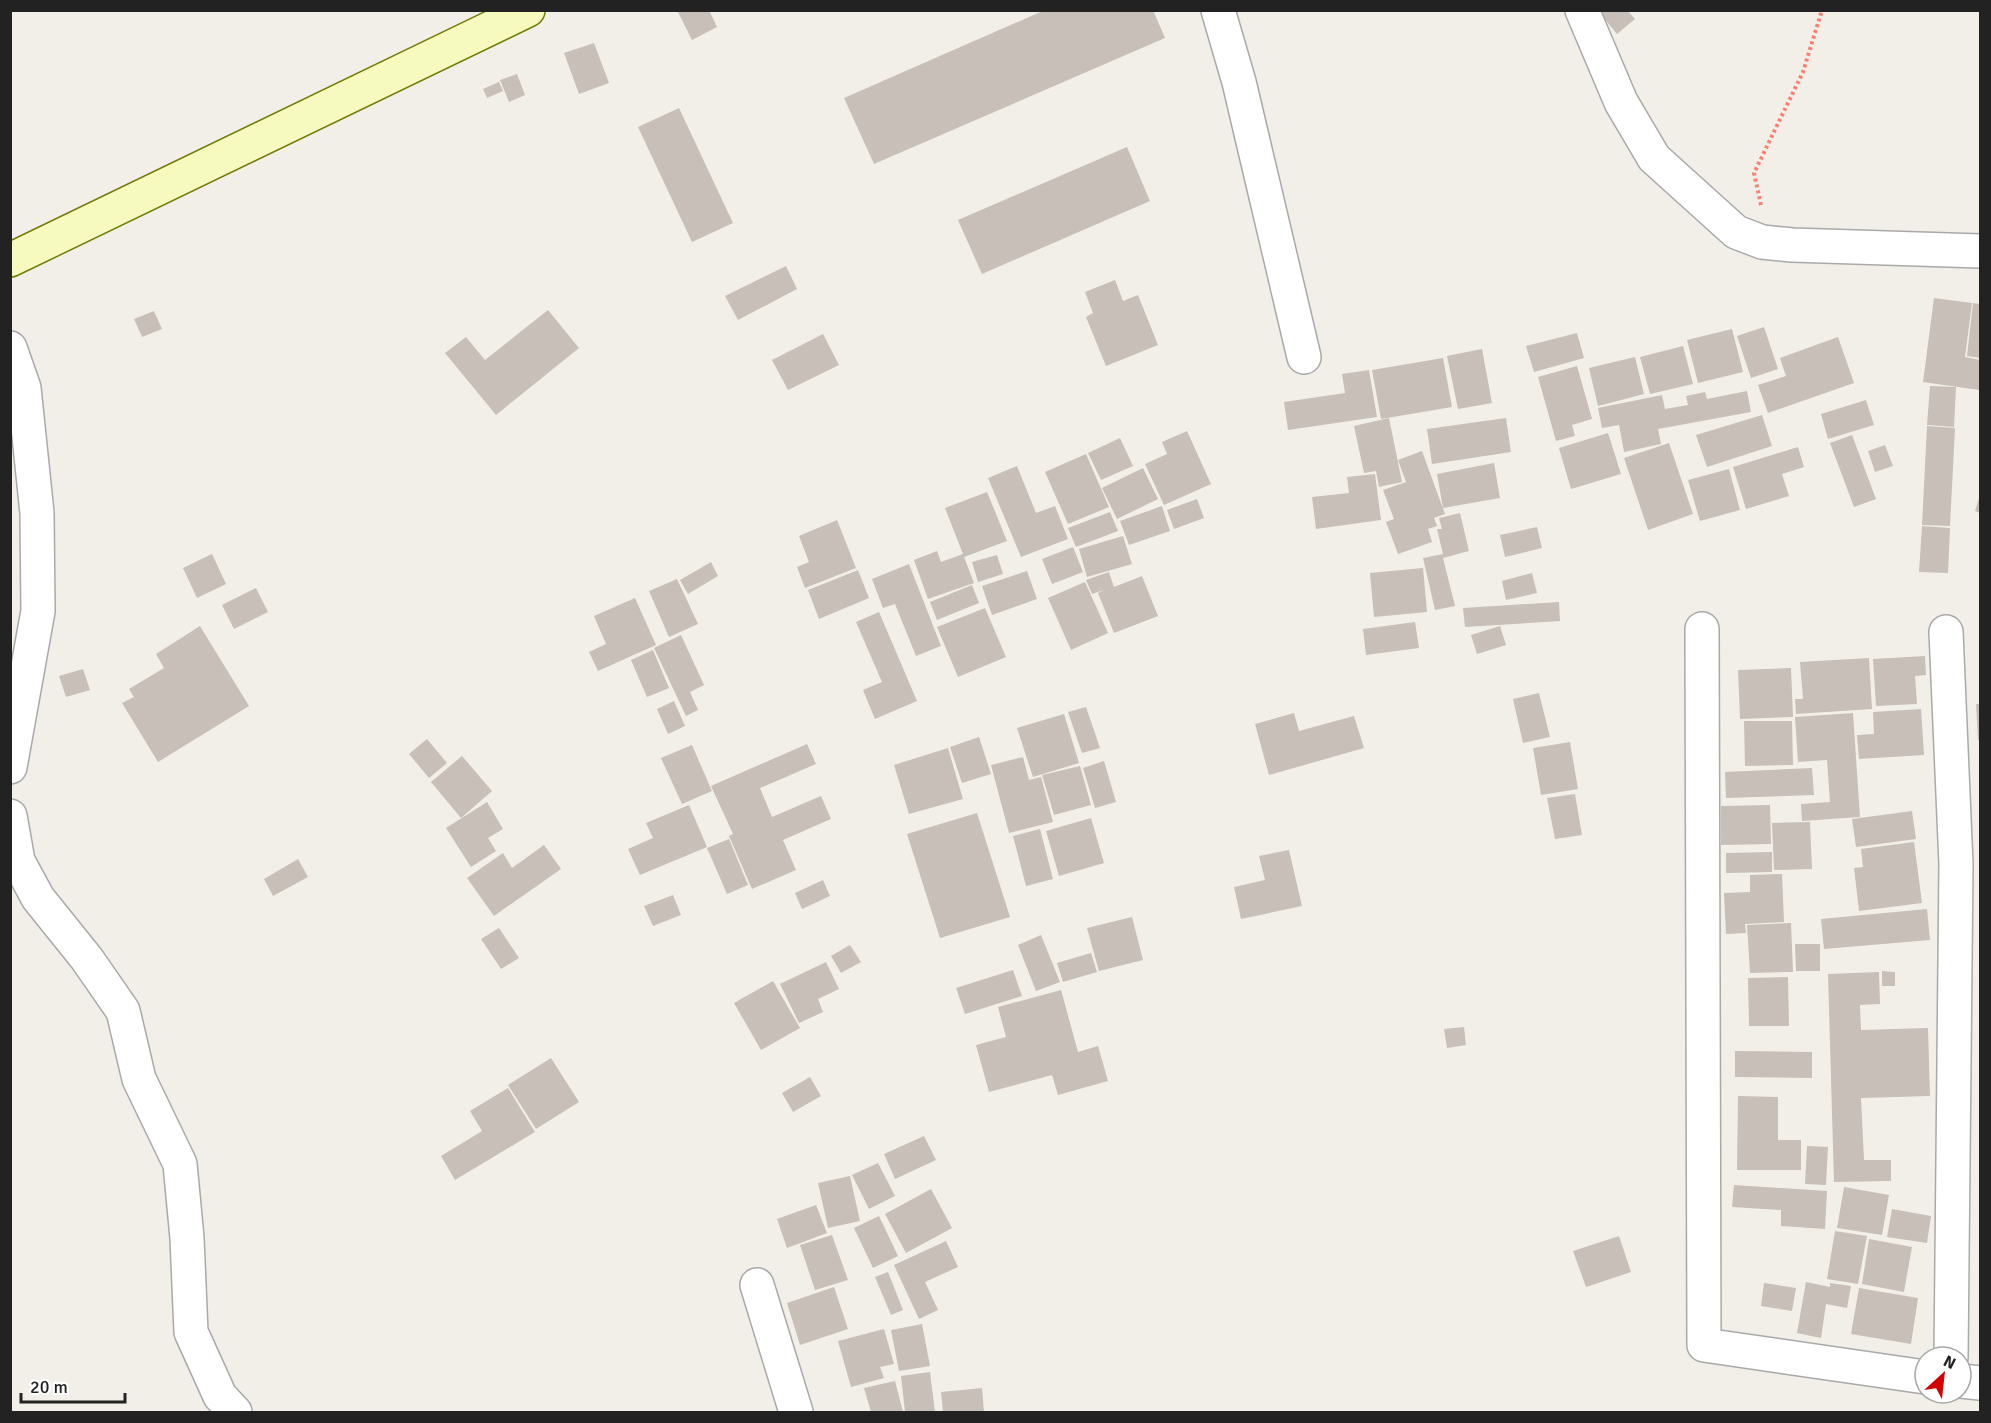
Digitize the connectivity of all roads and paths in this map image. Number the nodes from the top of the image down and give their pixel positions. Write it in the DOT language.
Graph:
graph roads {
  1 [pos="528,10"];
  2 [pos="1218,10"];
  3 [pos="1582,10"];
  4 [pos="1822,10"];
  5 [pos="1736,232"];
  6 [pos="1980,252"];
  7 [pos="10,260"];
  8 [pos="10,348"];
  9 [pos="1304,357"];
  10 [pos="1702,629"];
  11 [pos="1946,633"];
  12 [pos="10,767"];
  13 [pos="10,816"];
  14 [pos="757,1285"];
  15 [pos="1951,1345"];
  16 [pos="1913,1375"];
  17 [pos="235,1413"];
  18 [pos="796,1413"];
  1 -- 7 [label="main road"];
  2 -- 9 [label="street"];
  3 -- 5 [label="street"];
  4 -- 5 [label="path"];
  5 -- 6 [label="street"];
  8 -- 12 [label="street"];
  10 -- 16 [label="street"];
  11 -- 15 [label="street"];
  13 -- 17 [label="street"];
  14 -- 18 [label="street"];
}
